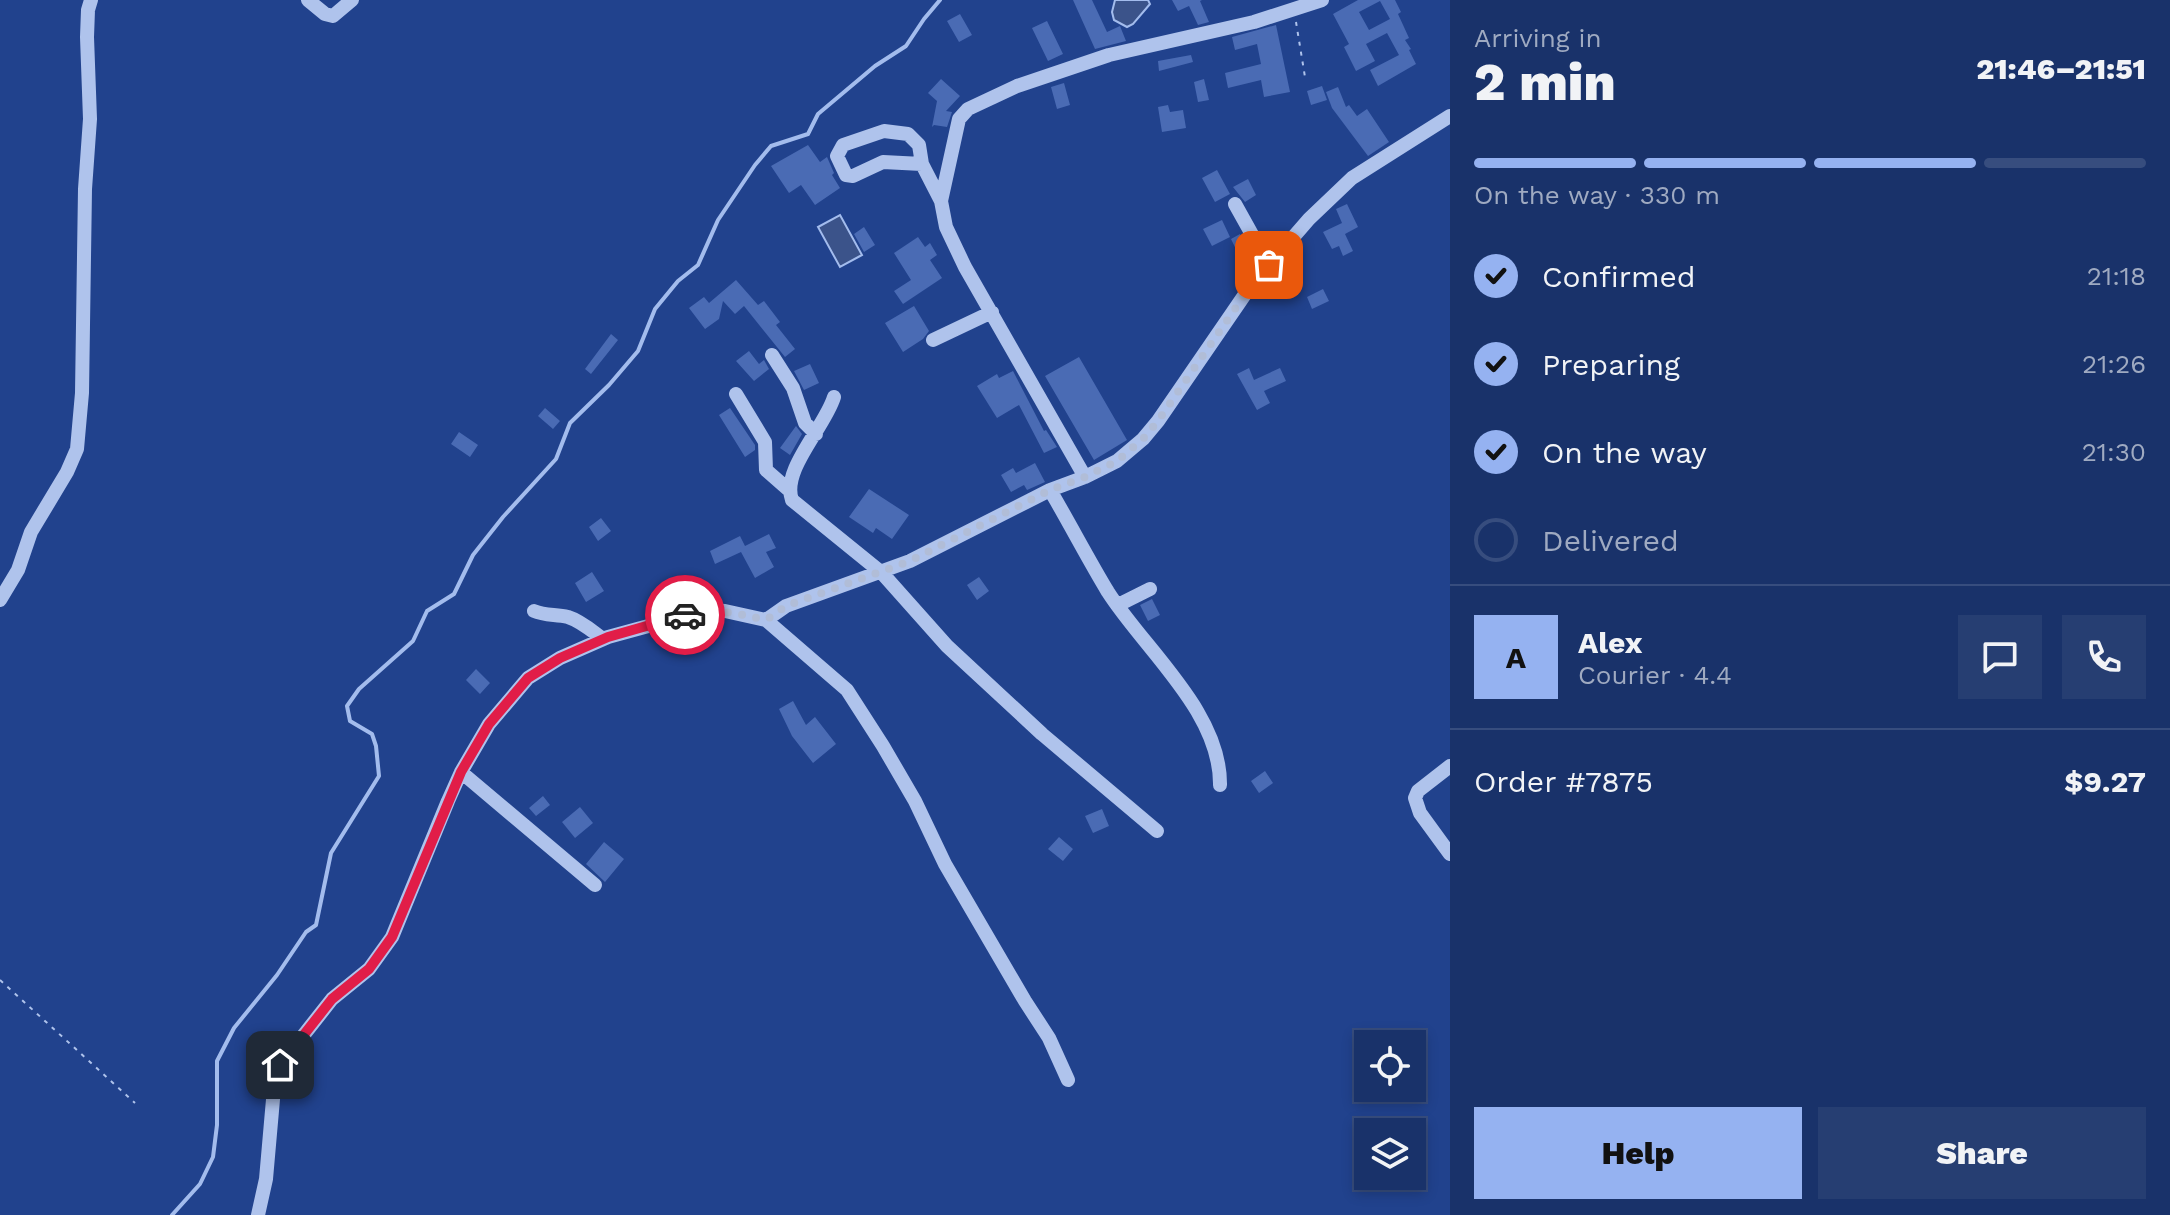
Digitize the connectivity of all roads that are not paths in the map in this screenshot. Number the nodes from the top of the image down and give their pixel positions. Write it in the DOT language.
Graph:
graph roads {
  1 [pos="91,0"];
  2 [pos="308,0"];
  3 [pos="352,0"];
  4 [pos="1322,0"];
  5 [pos="1300,5"];
  6 [pos="1450,116"];
  7 [pos="922,164"];
  8 [pos="941,201"];
  9 [pos="1235,204"];
  10 [pos="1269,265"];
  11 [pos="992,312"];
  12 [pos="933,340"];
  13 [pos="772,355"];
  14 [pos="736,394"];
  15 [pos="834,397"];
  16 [pos="816,434"];
  17 [pos="1085,477"];
  18 [pos="1050,490"];
  19 [pos="790,491"];
  20 [pos="882,573"];
  21 [pos="1150,589"];
  22 [pos="0,600"];
  23 [pos="1118,605"];
  24 [pos="534,611"];
  25 [pos="766,620"];
  26 [pos="603,639"];
  27 [pos="1450,766"];
  28 [pos="461,772"];
  29 [pos="1220,785"];
  30 [pos="1157,831"];
  31 [pos="1450,854"];
  32 [pos="595,885"];
  33 [pos="1068,1080"];
  34 [pos="258,1215"];
  1 -- 22 [label="street"];
  2 -- 3 [label="street"];
  4 -- 5 [label="street"];
  5 -- 8 [label="street"];
  6 -- 10 [label="street"];
  7 -- 7 [label="street"];
  7 -- 8 [label="street"];
  8 -- 11 [label="street"];
  9 -- 10 [label="street"];
  10 -- 17 [label="street"];
  11 -- 12 [label="street"];
  11 -- 17 [label="street"];
  13 -- 16 [label="street"];
  14 -- 19 [label="street"];
  15 -- 16 [label="street"];
  16 -- 19 [label="street"];
  17 -- 18 [label="street"];
  18 -- 20 [label="street"];
  18 -- 23 [label="street"];
  19 -- 20 [label="street"];
  20 -- 25 [label="street"];
  20 -- 30 [label="street"];
  21 -- 23 [label="street"];
  23 -- 29 [label="street"];
  24 -- 26 [label="street"];
  25 -- 26 [label="street"];
  25 -- 33 [label="street"];
  26 -- 28 [label="street"];
  27 -- 31 [label="street"];
  28 -- 32 [label="street"];
  28 -- 34 [label="street"];
}
